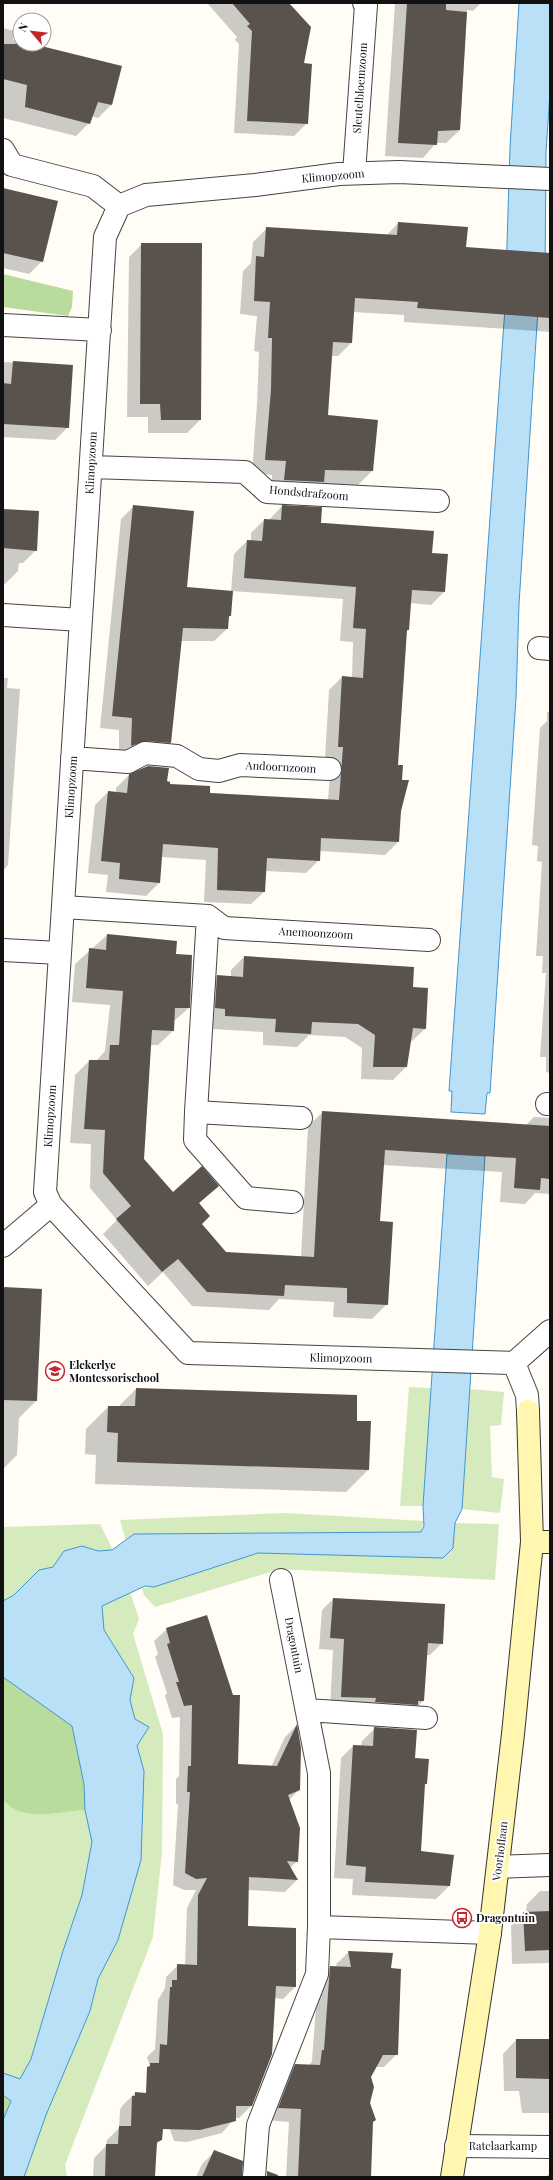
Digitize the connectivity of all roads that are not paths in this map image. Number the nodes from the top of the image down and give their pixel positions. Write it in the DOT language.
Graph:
graph roads {
  1 [pos="364,3"];
  2 [pos="3,150"];
  3 [pos="354,173"];
  4 [pos="550,179"];
  5 [pos="119,206"];
  6 [pos="3,325"];
  7 [pos="100,330"];
  8 [pos="91,467"];
  9 [pos="438,501"];
  10 [pos="3,615"];
  11 [pos="81,620"];
  12 [pos="72,758"];
  13 [pos="330,769"];
  14 [pos="63,907"];
  15 [pos="208,916"];
  16 [pos="429,940"];
  17 [pos="3,950"];
  18 [pos="59,953"];
  19 [pos="196,1112"];
  20 [pos="302,1118"];
  21 [pos="292,1202"];
  22 [pos="51,1205"];
  23 [pos="3,1246"];
  24 [pos="550,1331"];
  25 [pos="514,1363"];
  26 [pos="541,1542"];
  27 [pos="281,1580"];
  28 [pos="307,1710"];
  29 [pos="426,1718"];
  30 [pos="550,1865"];
  31 [pos="498,1867"];
  32 [pos="319,1927"];
  33 [pos="490,1933"];
  34 [pos="456,2146"];
  35 [pos="550,2147"];
  36 [pos="254,2177"];
  37 [pos="452,2177"];
  1 -- 3 [label="street, Sleutelbloemzoom"];
  2 -- 5 [label="street"];
  3 -- 4 [label="street, Klimopzoom"];
  3 -- 5 [label="street, Klimopzoom"];
  5 -- 7 [label="street, Klimopzoom"];
  6 -- 7 [label="street"];
  7 -- 8 [label="street, Klimopzoom"];
  8 -- 9 [label="street, Hondsdrafzoom"];
  8 -- 11 [label="street, Klimopzoom"];
  10 -- 11 [label="street"];
  11 -- 12 [label="street, Klimopzoom"];
  12 -- 13 [label="street, Andoornzoom"];
  12 -- 14 [label="street, Klimopzoom"];
  14 -- 15 [label="street"];
  14 -- 18 [label="street, Klimopzoom"];
  15 -- 16 [label="street, Anemoonzoom"];
  15 -- 19 [label="street"];
  17 -- 18 [label="street"];
  18 -- 22 [label="street, Klimopzoom"];
  19 -- 20 [label="street"];
  19 -- 21 [label="street"];
  22 -- 23 [label="street"];
  22 -- 25 [label="street, Klimopzoom"];
  24 -- 25 [label="street"];
  25 -- 26 [label="street"];
  26 -- 31 [label="street, Voorhoflaan"];
  27 -- 28 [label="street, Dragontuin"];
  28 -- 29 [label="street"];
  28 -- 32 [label="street, Dragontuin"];
  30 -- 31 [label="street"];
  31 -- 33 [label="street, Voorhoflaan"];
  32 -- 33 [label="street"];
  32 -- 36 [label="street, Dragontuin"];
  33 -- 34 [label="street, Voorhoflaan"];
  34 -- 35 [label="street, Ratelaarkamp"];
  34 -- 37 [label="street, Voorhoflaan"];
}
